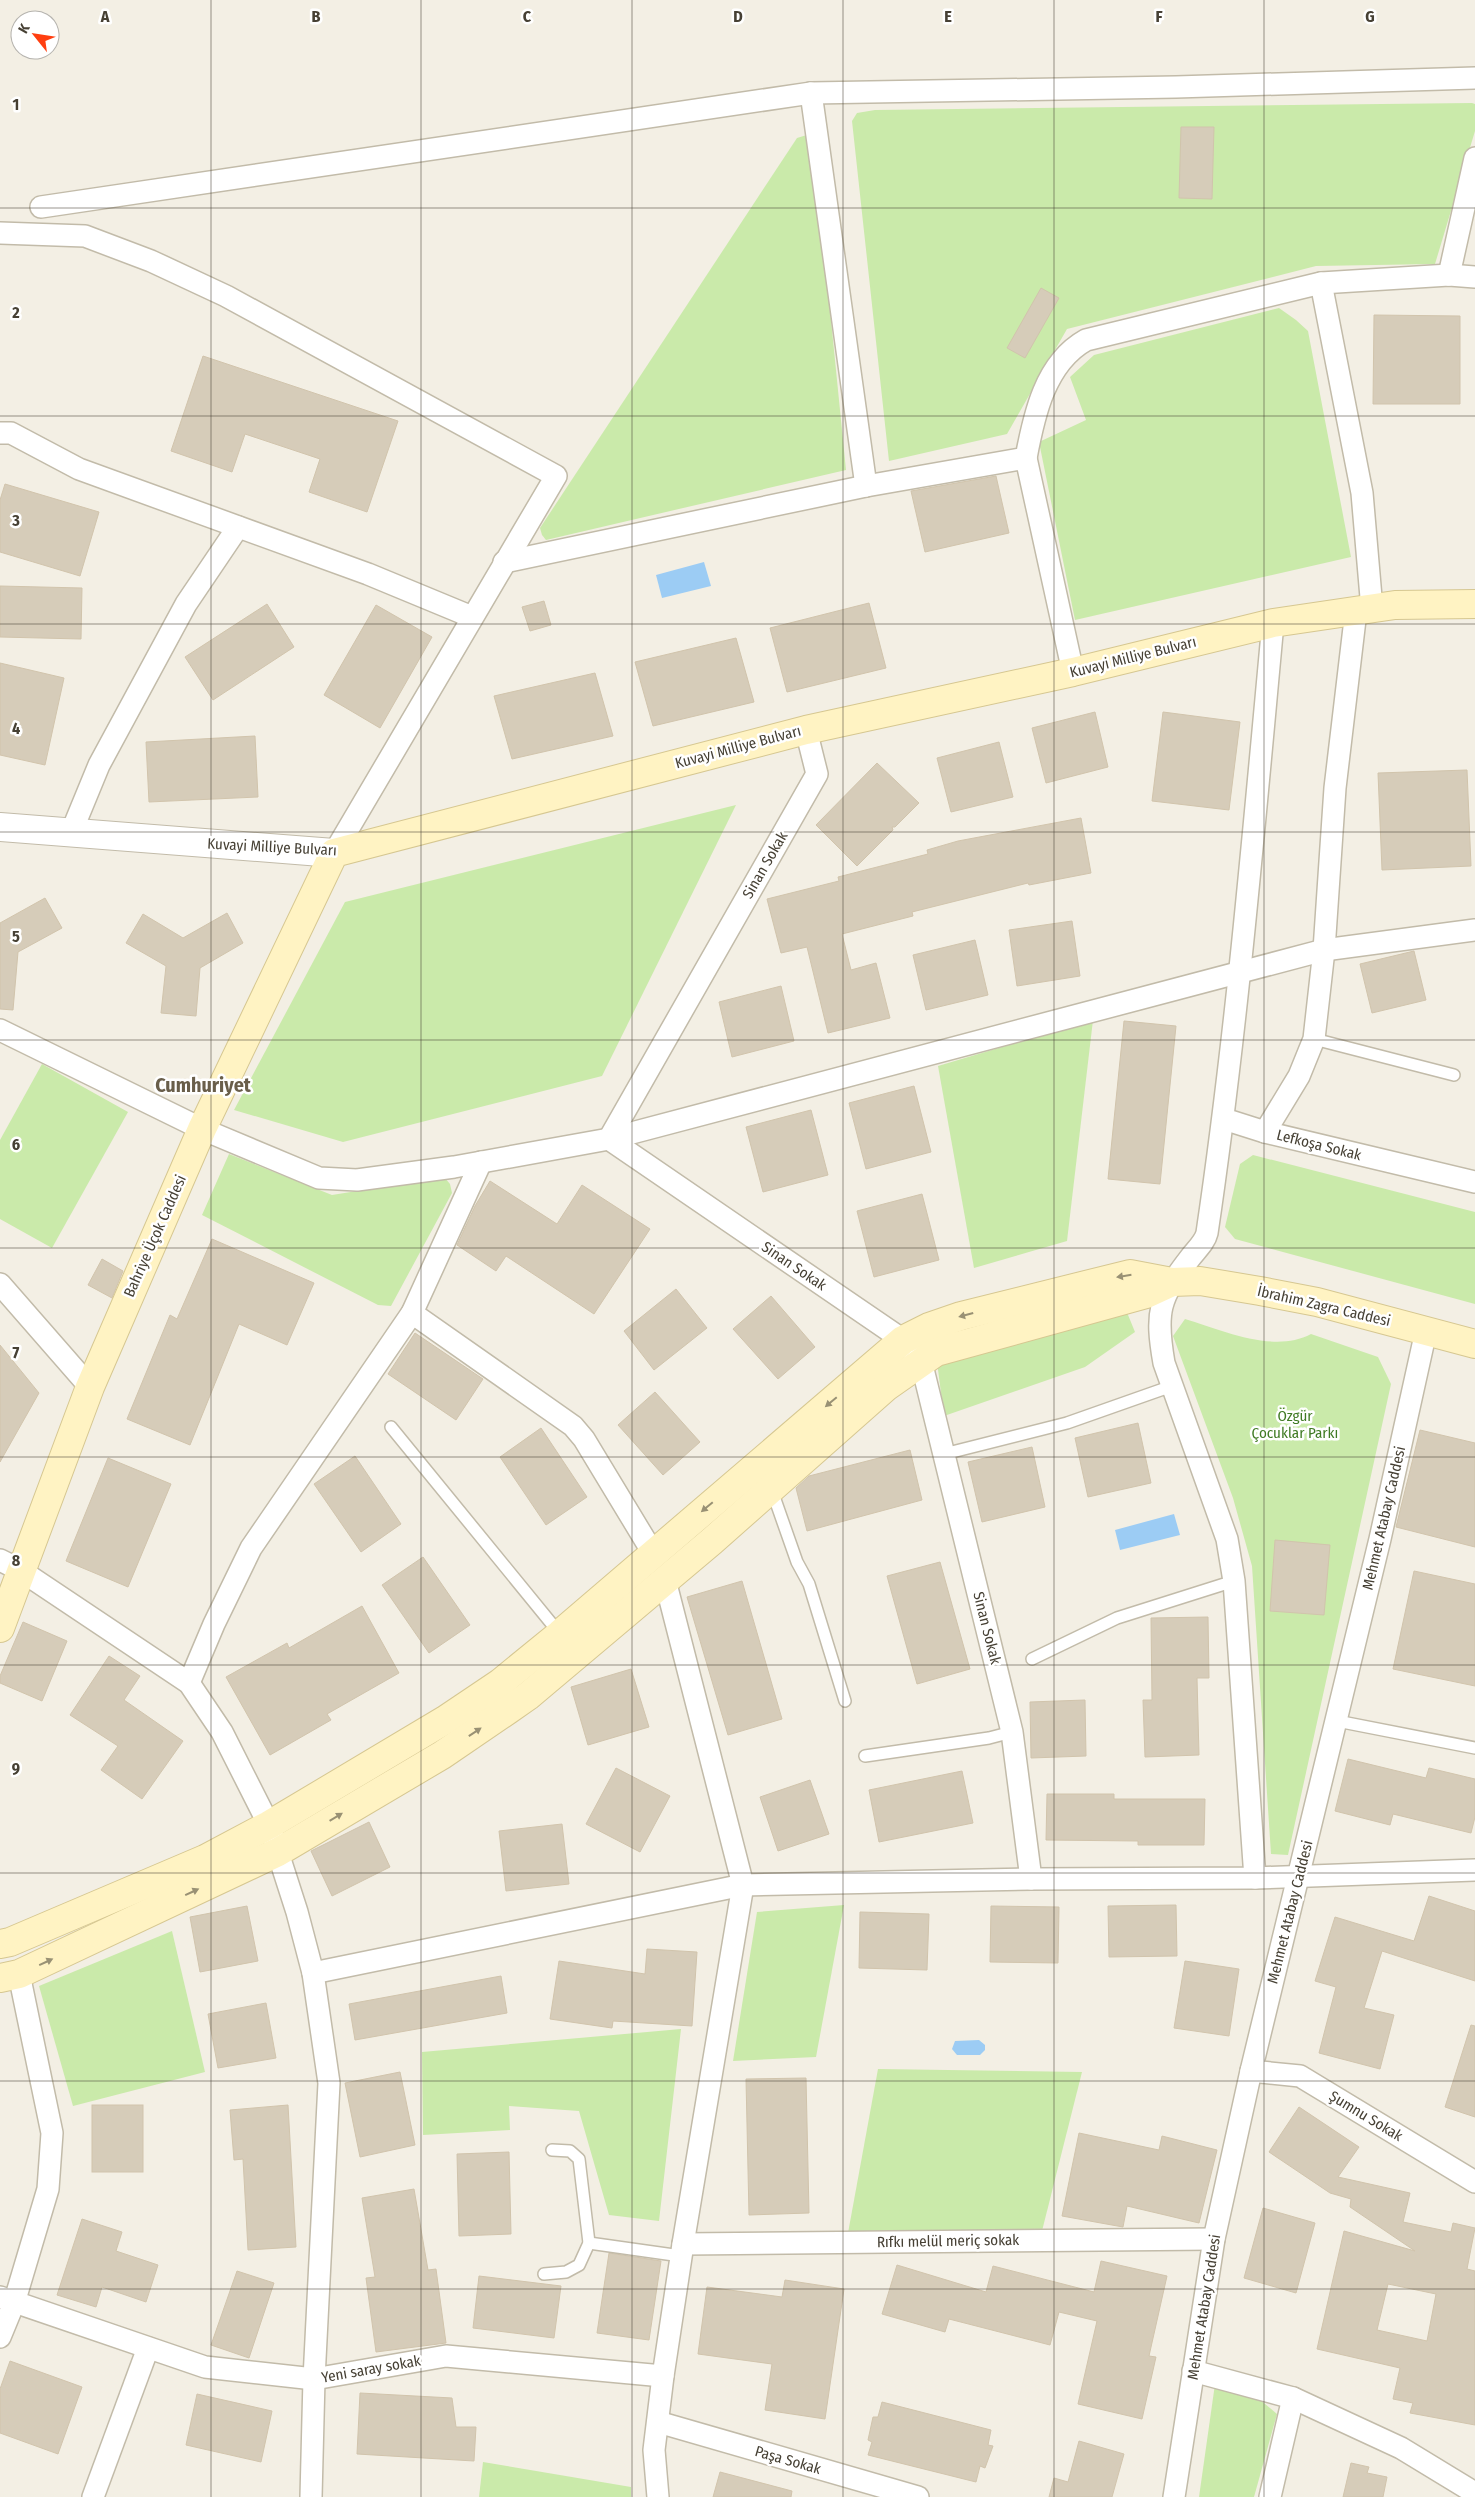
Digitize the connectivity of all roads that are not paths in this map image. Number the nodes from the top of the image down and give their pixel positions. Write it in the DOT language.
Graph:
graph roads {
  1 [pos="1475,78"];
  2 [pos="811,94"];
  3 [pos="1475,158"];
  4 [pos="41,207"];
  5 [pos="0,233"];
  6 [pos="1449,275"];
  7 [pos="1475,277"];
  8 [pos="1321,283"];
  9 [pos="0,433"];
  10 [pos="1026,458"];
  11 [pos="866,486"];
  12 [pos="238,527"];
  13 [pos="504,562"];
  14 [pos="1475,604"];
  15 [pos="1364,610"];
  16 [pos="472,616"];
  17 [pos="1273,623"];
  18 [pos="1073,672"];
  19 [pos="806,730"];
  20 [pos="0,826"];
  21 [pos="71,833"];
  22 [pos="334,853"];
  23 [pos="1475,930"];
  24 [pos="1324,950"];
  25 [pos="1240,973"];
  26 [pos="0,1030"];
  27 [pos="1314,1039"];
  28 [pos="1454,1075"];
  29 [pos="1224,1119"];
  30 [pos="202,1129"];
  31 [pos="1265,1132"];
  32 [pos="609,1139"];
  33 [pos="481,1162"];
  34 [pos="1475,1182"];
  35 [pos="1172,1282"];
  36 [pos="0,1284"];
  37 [pos="412,1314"];
  38 [pos="1426,1331"];
  39 [pos="903,1340"];
  40 [pos="1475,1344"];
  41 [pos="921,1361"];
  42 [pos="1172,1386"];
  43 [pos="90,1387"];
  44 [pos="391,1427"];
  45 [pos="944,1454"];
  46 [pos="771,1488"];
  47 [pos="653,1553"];
  48 [pos="10,1565"];
  49 [pos="665,1580"];
  50 [pos="1234,1582"];
  51 [pos="0,1628"];
  52 [pos="560,1634"];
  53 [pos="1032,1659"];
  54 [pos="189,1683"];
  55 [pos="845,1701"];
  56 [pos="1337,1721"];
  57 [pos="1012,1732"];
  58 [pos="1475,1748"];
  59 [pos="865,1756"];
  60 [pos="269,1825"];
  61 [pos="278,1852"];
  62 [pos="1475,1870"];
  63 [pos="1300,1877"];
  64 [pos="1255,1878"];
  65 [pos="1032,1879"];
  66 [pos="743,1885"];
  67 [pos="0,1944"];
  68 [pos="313,1974"];
  69 [pos="9,1976"];
  70 [pos="1251,2071"];
  71 [pos="552,2150"];
  72 [pos="1475,2182"];
  73 [pos="1214,2239"];
  74 [pos="589,2243"];
  75 [pos="682,2250"];
  76 [pos="544,2274"];
  77 [pos="7,2300"];
  78 [pos="0,2337"];
  79 [pos="148,2348"];
  80 [pos="1193,2371"];
  81 [pos="663,2376"];
  82 [pos="314,2379"];
  83 [pos="1293,2398"];
  84 [pos="658,2422"];
  85 [pos="1475,2493"];
  86 [pos="93,2497"];
  87 [pos="311,2497"];
  88 [pos="658,2497"];
  89 [pos="918,2497"];
  90 [pos="1174,2497"];
  91 [pos="1270,2497"];
  1 -- 2 [label="street"];
  2 -- 4 [label="street"];
  2 -- 11 [label="street"];
  3 -- 6 [label="street"];
  5 -- 13 [label="street"];
  6 -- 7 [label="street"];
  6 -- 8 [label="street"];
  8 -- 10 [label="street"];
  8 -- 15 [label="street, Lefkoşa Sokak"];
  9 -- 12 [label="street"];
  10 -- 11 [label="street"];
  10 -- 18 [label="street"];
  11 -- 13 [label="street"];
  12 -- 16 [label="street"];
  12 -- 21 [label="street"];
  13 -- 16 [label="street"];
  14 -- 15 [label="main road, Kuvayi Milliye Bulvarı"];
  15 -- 17 [label="main road, Kuvayi Milliye Bulvarı"];
  15 -- 24 [label="street, Lefkoşa Sokak"];
  16 -- 22 [label="street"];
  17 -- 18 [label="main road, Kuvayi Milliye Bulvarı"];
  17 -- 25 [label="street"];
  18 -- 19 [label="main road, Kuvayi Milliye Bulvarı"];
  19 -- 22 [label="main road, Kuvayi Milliye Bulvarı"];
  19 -- 32 [label="street, Sinan Sokak"];
  20 -- 21 [label="street, Kuvayi Milliye Bulvarı"];
  21 -- 22 [label="street, Kuvayi Milliye Bulvarı"];
  22 -- 30 [label="main road, Bahriye Üçok Caddesi"];
  23 -- 24 [label="street"];
  24 -- 25 [label="street"];
  24 -- 27 [label="street, Lefkoşa Sokak"];
  25 -- 29 [label="street"];
  25 -- 32 [label="street"];
  26 -- 30 [label="street"];
  27 -- 28 [label="lane"];
  27 -- 31 [label="street, Lefkoşa Sokak"];
  29 -- 31 [label="street"];
  29 -- 35 [label="street"];
  30 -- 33 [label="street"];
  30 -- 43 [label="main road, Bahriye Üçok Caddesi"];
  31 -- 34 [label="street, Lefkoşa Sokak"];
  32 -- 33 [label="street"];
  32 -- 39 [label="street, Sinan Sokak"];
  33 -- 37 [label="street"];
  35 -- 38 [label="main road, İbrahim Zagra Caddesi"];
  35 -- 39 [label="main road, one-way"];
  35 -- 41 [label="main road"];
  35 -- 42 [label="street"];
  36 -- 43 [label="street"];
  37 -- 47 [label="street"];
  37 -- 54 [label="street"];
  38 -- 40 [label="main road, İbrahim Zagra Caddesi"];
  38 -- 56 [label="street, Mehmet Atabay Caddesi"];
  39 -- 41 [label="street, Sinan Sokak"];
  39 -- 47 [label="main road, one-way"];
  41 -- 45 [label="street, Sinan Sokak"];
  41 -- 46 [label="main road"];
  42 -- 45 [label="lane"];
  42 -- 50 [label="street"];
  43 -- 48 [label="main road, Bahriye Üçok Caddesi"];
  44 -- 52 [label="lane"];
  45 -- 57 [label="street, Sinan Sokak"];
  46 -- 49 [label="main road"];
  46 -- 55 [label="lane"];
  47 -- 52 [label="main road"];
  48 -- 51 [label="main road, Bahriye Üçok Caddesi"];
  48 -- 54 [label="street"];
  61 -- 49 [label="main road, one-way"];
  49 -- 66 [label="street"];
  50 -- 53 [label="lane"];
  50 -- 64 [label="street"];
  52 -- 60 [label="main road"];
  54 -- 60 [label="street"];
  56 -- 58 [label="lane"];
  56 -- 63 [label="street, Mehmet Atabay Caddesi"];
  57 -- 59 [label="lane"];
  57 -- 65 [label="street, Sinan Sokak"];
  60 -- 61 [label="street"];
  60 -- 67 [label="main road"];
  61 -- 68 [label="street"];
  69 -- 61 [label="main road, one-way"];
  62 -- 63 [label="street"];
  63 -- 64 [label="street"];
  63 -- 70 [label="street, Mehmet Atabay Caddesi"];
  64 -- 65 [label="street"];
  65 -- 66 [label="street"];
  66 -- 68 [label="street"];
  66 -- 75 [label="street"];
  68 -- 82 [label="street"];
  69 -- 77 [label="street"];
  70 -- 72 [label="street, Şumnu Sokak"];
  70 -- 73 [label="street, Mehmet Atabay Caddesi"];
  71 -- 74 [label="lane"];
  73 -- 75 [label="street, Rıfkı melül meriç sokak"];
  73 -- 80 [label="street, Mehmet Atabay Caddesi"];
  74 -- 75 [label="lane"];
  74 -- 76 [label="lane"];
  75 -- 81 [label="street"];
  77 -- 78 [label="street"];
  77 -- 79 [label="street, Yeni saray sokak"];
  79 -- 82 [label="street, Yeni saray sokak"];
  79 -- 86 [label="street"];
  80 -- 83 [label="street"];
  80 -- 90 [label="street, Mehmet Atabay Caddesi"];
  81 -- 82 [label="street, Yeni saray sokak"];
  81 -- 84 [label="street"];
  82 -- 87 [label="street"];
  83 -- 85 [label="street"];
  83 -- 91 [label="street"];
  84 -- 88 [label="street"];
  84 -- 89 [label="street, Paşa Sokak"];
}
